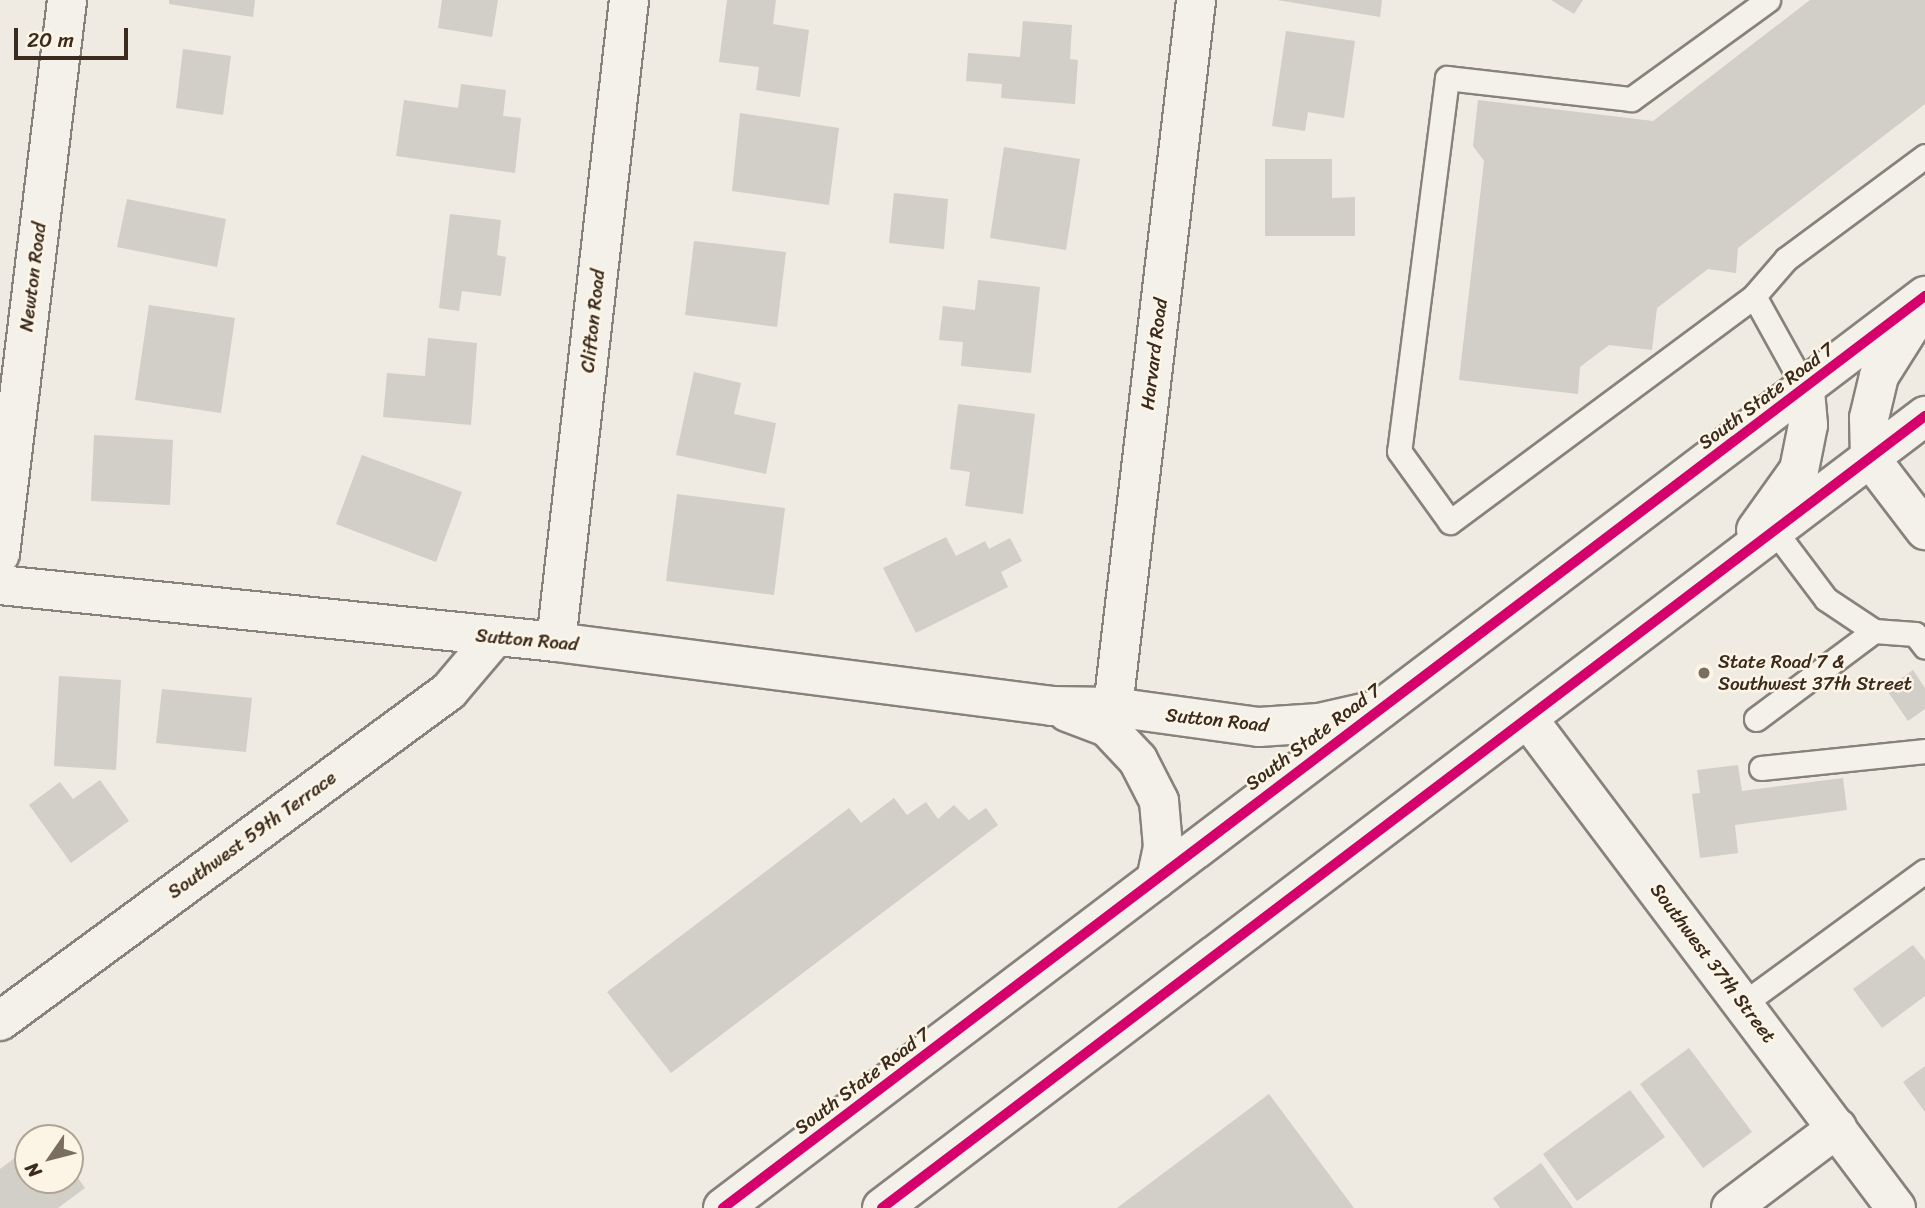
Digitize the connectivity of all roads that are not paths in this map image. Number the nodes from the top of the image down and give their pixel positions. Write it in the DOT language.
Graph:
graph roads {
  1 [pos="67,0"];
  2 [pos="629,0"];
  3 [pos="1196,0"];
  4 [pos="1768,0"];
  5 [pos="1925,156"];
  6 [pos="1754,296"];
  7 [pos="1925,296"];
  8 [pos="1925,303"];
  9 [pos="1805,388"];
  10 [pos="1925,416"];
  11 [pos="1870,458"];
  12 [pos="1774,530"];
  13 [pos="1925,530"];
  14 [pos="0,554"];
  15 [pos="1734,561"];
  16 [pos="0,585"];
  17 [pos="1874,631"];
  18 [pos="494,638"];
  19 [pos="556,642"];
  20 [pos="1925,647"];
  21 [pos="1052,706"];
  22 [pos="1113,707"];
  23 [pos="1380,709"];
  24 [pos="1528,719"];
  25 [pos="1756,719"];
  26 [pos="1925,751"];
  27 [pos="1760,768"];
  28 [pos="1925,871"];
  29 [pos="1156,879"];
  30 [pos="1744,1004"];
  31 [pos="0,1021"];
  32 [pos="1837,1128"];
  33 [pos="723,1208"];
  34 [pos="882,1208"];
  35 [pos="1731,1208"];
  36 [pos="1896,1208"];
  1 -- 14 [label="street, Newton Road"];
  2 -- 19 [label="street, Clifton Road"];
  3 -- 22 [label="street, Harvard Road"];
  4 -- 6 [label="lane"];
  5 -- 6 [label="lane"];
  6 -- 9 [label="lane"];
  7 -- 9 [label="street, South State Road 7"];
  8 -- 11 [label="street"];
  9 -- 15 [label="street"];
  9 -- 23 [label="street, South State Road 7"];
  10 -- 11 [label="street"];
  11 -- 12 [label="street"];
  11 -- 13 [label="street"];
  12 -- 15 [label="street"];
  12 -- 17 [label="lane"];
  15 -- 24 [label="street"];
  16 -- 18 [label="street, Sutton Road"];
  17 -- 20 [label="lane"];
  17 -- 25 [label="lane"];
  18 -- 19 [label="street, Sutton Road"];
  18 -- 31 [label="street, Southwest 59th Terrace"];
  19 -- 21 [label="street, Sutton Road"];
  21 -- 22 [label="street, Sutton Road"];
  21 -- 29 [label="street, Sutton Road"];
  22 -- 23 [label="street, Sutton Road"];
  23 -- 29 [label="street, South State Road 7"];
  24 -- 30 [label="street, Southwest 37th Street"];
  24 -- 34 [label="street"];
  26 -- 27 [label="lane"];
  28 -- 30 [label="lane"];
  29 -- 33 [label="street, South State Road 7"];
  30 -- 32 [label="street, Southwest 37th Street"];
  32 -- 35 [label="street"];
  32 -- 36 [label="street, Southwest 37th Street"];
}
